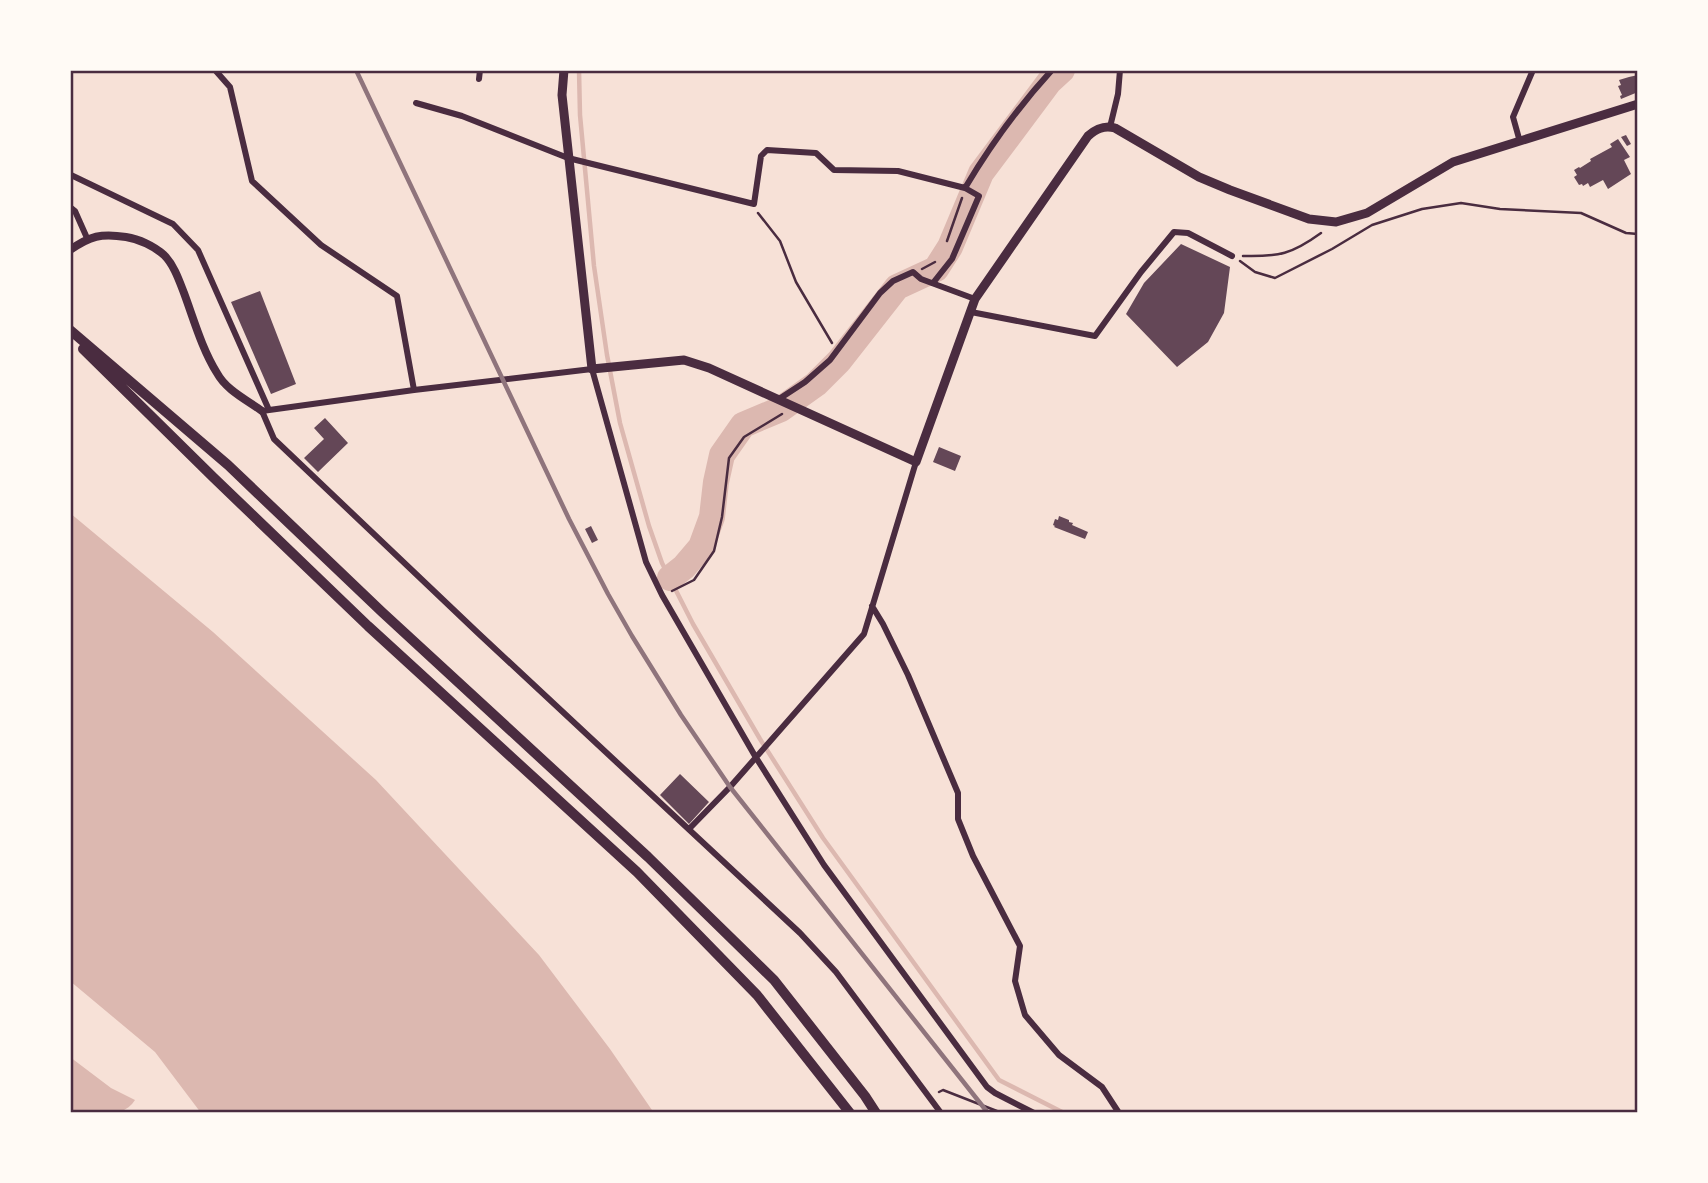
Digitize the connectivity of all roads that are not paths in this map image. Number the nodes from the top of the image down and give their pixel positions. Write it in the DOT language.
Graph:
graph roads {
  1 [pos="215,70"];
  2 [pos="480,70"];
  3 [pos="564,70"];
  4 [pos="1052,70"];
  5 [pos="1120,70"];
  6 [pos="1533,70"];
  7 [pos="479,79"];
  8 [pos="416,103"];
  9 [pos="1638,104"];
  10 [pos="1110,127"];
  11 [pos="1520,142"];
  12 [pos="568,158"];
  13 [pos="70,173"];
  14 [pos="970,191"];
  15 [pos="70,207"];
  16 [pos="87,238"];
  17 [pos="70,250"];
  18 [pos="1232,256"];
  19 [pos="933,283"];
  20 [pos="975,299"];
  21 [pos="971,312"];
  22 [pos="70,330"];
  23 [pos="70,336"];
  24 [pos="596,368"];
  25 [pos="414,390"];
  26 [pos="781,401"];
  27 [pos="266,410"];
  28 [pos="916,462"];
  29 [pos="872,606"];
  30 [pos="755,756"];
  31 [pos="690,829"];
  32 [pos="850,1113"];
  33 [pos="876,1113"];
  34 [pos="942,1113"];
  35 [pos="1034,1113"];
  36 [pos="1119,1113"];
  1 -- 25 [label="street"];
  2 -- 7 [label="street"];
  3 -- 12 [label="main road"];
  4 -- 14 [label="street"];
  5 -- 10 [label="street"];
  6 -- 11 [label="street"];
  8 -- 12 [label="street"];
  9 -- 11 [label="main road"];
  10 -- 11 [label="main road"];
  10 -- 20 [label="main road"];
  12 -- 14 [label="street"];
  12 -- 24 [label="main road"];
  13 -- 27 [label="street"];
  14 -- 19 [label="street"];
  15 -- 16 [label="street"];
  16 -- 17 [label="street"];
  16 -- 27 [label="street"];
  18 -- 21 [label="street"];
  19 -- 20 [label="street"];
  19 -- 26 [label="street"];
  20 -- 21 [label="main road"];
  21 -- 28 [label="main road"];
  22 -- 33 [label="main road"];
  23 -- 32 [label="main road"];
  24 -- 25 [label="street"];
  24 -- 26 [label="main road"];
  24 -- 30 [label="street"];
  25 -- 27 [label="street"];
  26 -- 28 [label="main road"];
  27 -- 31 [label="street"];
  28 -- 29 [label="street"];
  29 -- 30 [label="street"];
  29 -- 36 [label="street"];
  30 -- 31 [label="street"];
  30 -- 35 [label="street"];
  31 -- 34 [label="street"];
}
